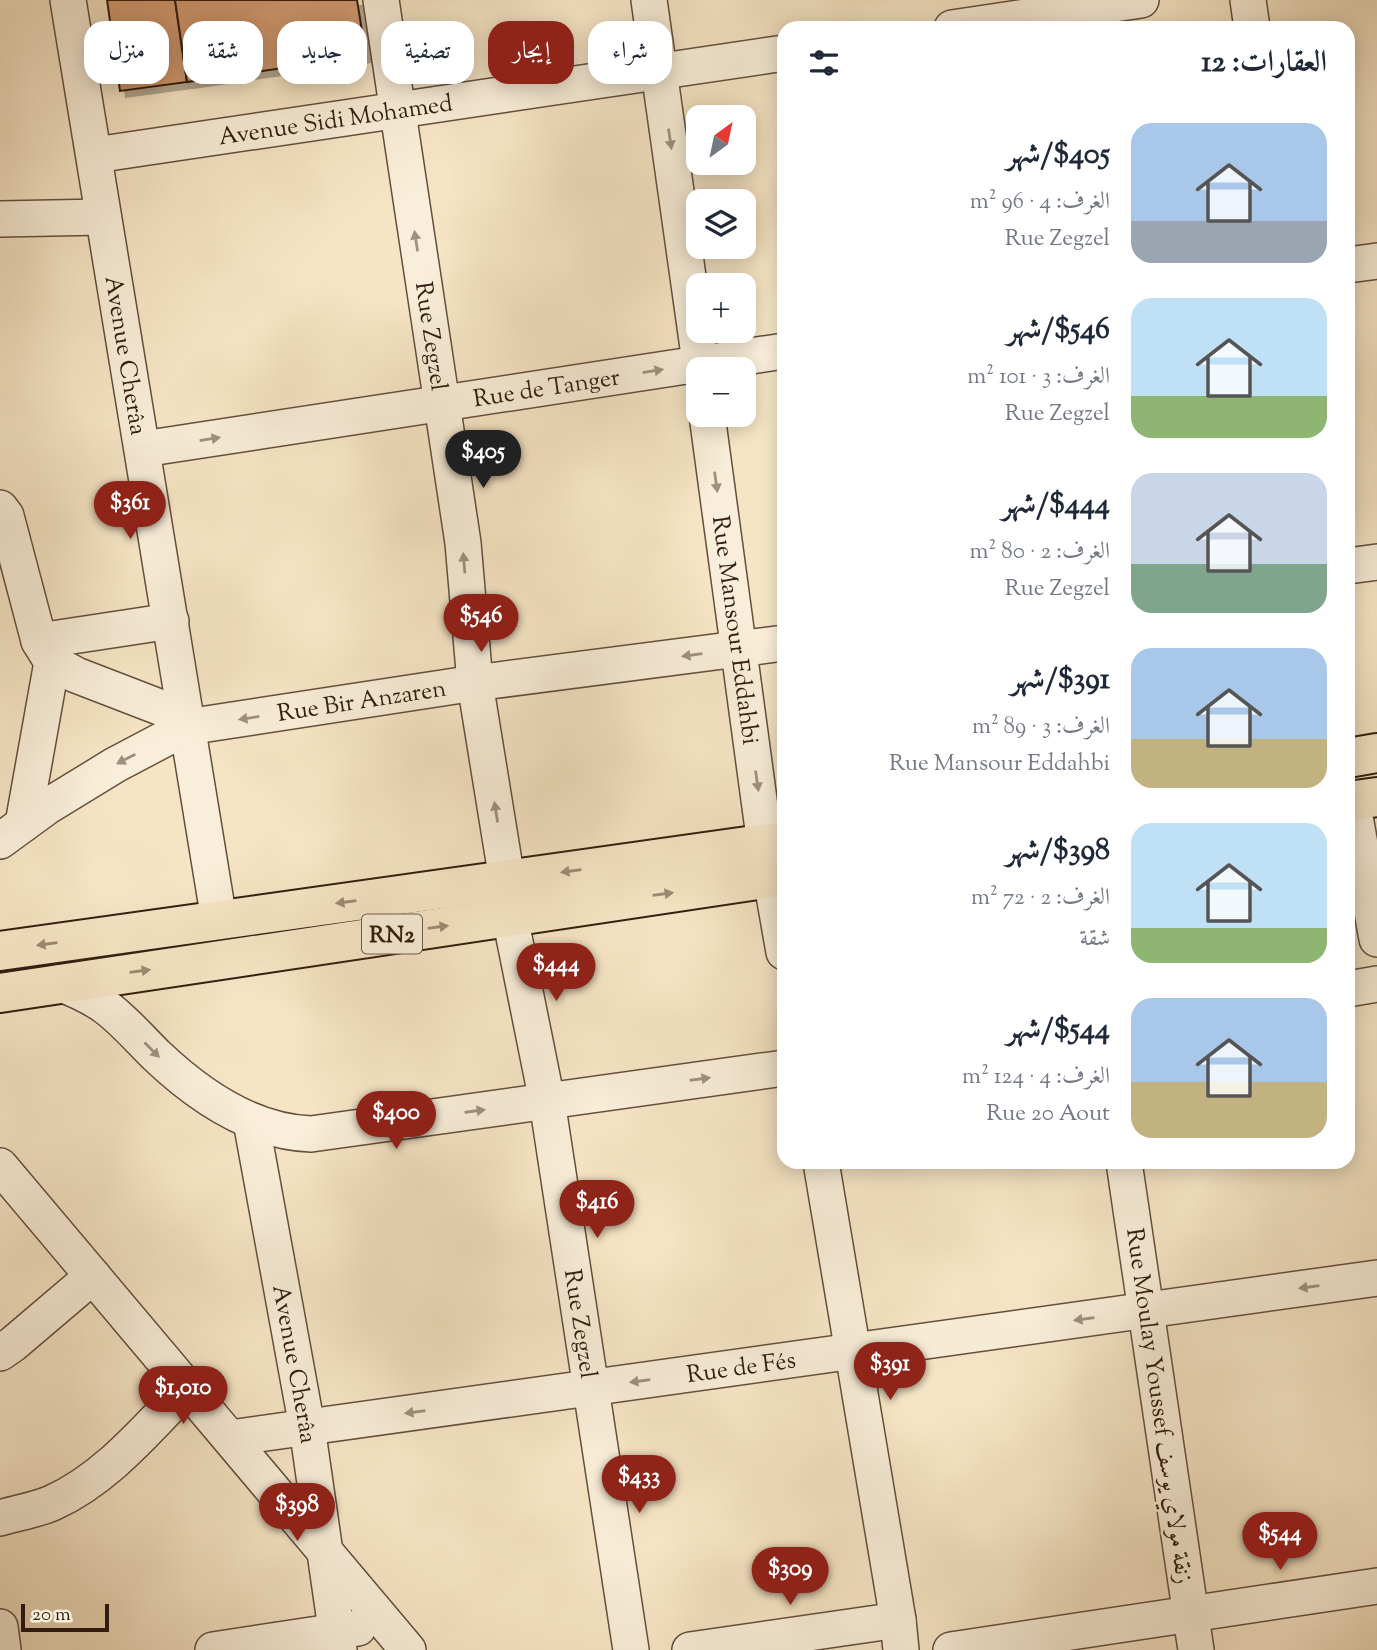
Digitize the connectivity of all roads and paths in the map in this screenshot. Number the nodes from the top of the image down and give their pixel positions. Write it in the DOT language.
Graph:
graph roads {
  1 [pos="68,0"];
  2 [pos="381,0"];
  3 [pos="649,0"];
  4 [pos="1141,0"];
  5 [pos="1248,0"];
  6 [pos="963,20"];
  7 [pos="653,21"];
  8 [pos="1251,21"];
  9 [pos="777,54"];
  10 [pos="672,69"];
  11 [pos="588,82"];
  12 [pos="663,84"];
  13 [pos="396,110"];
  14 [pos="95,155"];
  15 [pos="103,217"];
  16 [pos="0,219"];
  17 [pos="1377,261"];
  18 [pos="1355,264"];
  19 [pos="777,352"];
  20 [pos="700,357"];
  21 [pos="753,357"];
  22 [pos="686,369"];
  23 [pos="441,404"];
  24 [pos="709,427"];
  25 [pos="143,449"];
  26 [pos="0,508"];
  27 [pos="1377,562"];
  28 [pos="1355,565"];
  29 [pos="172,621"];
  30 [pos="777,644"];
  31 [pos="739,648"];
  32 [pos="45,651"];
  33 [pos="475,683"];
  34 [pos="186,722"];
  35 [pos="1359,799"];
  36 [pos="11,832"];
  37 [pos="776,860"];
  38 [pos="508,898"];
  39 [pos="219,920"];
  40 [pos="1377,939"];
  41 [pos="0,951"];
  42 [pos="58,984"];
  43 [pos="1377,985"];
  44 [pos="1355,988"];
  45 [pos="0,993"];
  46 [pos="777,1069"];
  47 [pos="547,1101"];
  48 [pos="251,1121"];
  49 [pos="0,1166"];
  50 [pos="822,1169"];
  51 [pos="1125,1169"];
  52 [pos="93,1276"];
  53 [pos="1377,1278"];
  54 [pos="1146,1310"];
  55 [pos="853,1351"];
  56 [pos="0,1353"];
  57 [pos="187,1388"];
  58 [pos="591,1388"];
  59 [pos="307,1427"];
  60 [pos="230,1438"];
  61 [pos="0,1518"];
  62 [pos="327,1554"];
  63 [pos="1377,1586"];
  64 [pos="1191,1614"];
  65 [pos="386,1623"];
  66 [pos="0,1626"];
  67 [pos="900,1635"];
  68 [pos="338,1641"];
  69 [pos="3,1650"];
  70 [pos="212,1650"];
  71 [pos="408,1650"];
  72 [pos="631,1650"];
  73 [pos="690,1650"];
  74 [pos="951,1650"];
  75 [pos="1196,1650"];
  1 -- 14 [label="street, Avenue Cherâa"];
  2 -- 13 [label="street, Rue Zegzel"];
  3 -- 7 [label="street"];
  4 -- 6 [label="street"];
  5 -- 8 [label="street"];
  9 -- 10 [label="street, Avenue Sidi Mohamed"];
  11 -- 13 [label="street, Avenue Sidi Mohamed"];
  12 -- 20 [label="street, one-way"];
  13 -- 14 [label="street, Avenue Sidi Mohamed"];
  23 -- 13 [label="street, Rue Zegzel, one-way"];
  14 -- 15 [label="street, Avenue Cherâa"];
  15 -- 16 [label="street"];
  15 -- 25 [label="street, Avenue Cherâa"];
  17 -- 18 [label="street"];
  19 -- 21 [label="street, Rue de Tanger"];
  23 -- 22 [label="street, Rue de Tanger, one-way"];
  25 -- 23 [label="street, Rue de Tanger, one-way"];
  33 -- 23 [label="street, Rue Zegzel, one-way"];
  24 -- 31 [label="street, Rue Mansour Eddahbi, one-way"];
  25 -- 29 [label="street, Avenue Cherâa"];
  26 -- 32 [label="street"];
  27 -- 28 [label="street"];
  29 -- 32 [label="street"];
  29 -- 34 [label="street, Avenue Cherâa"];
  30 -- 31 [label="street, Rue Bir Anzaren"];
  31 -- 33 [label="street, Rue Bir Anzaren, one-way"];
  31 -- 37 [label="street, Rue Mansour Eddahbi, one-way"];
  32 -- 34 [label="street"];
  32 -- 36 [label="street"];
  33 -- 34 [label="street, Rue Bir Anzaren, one-way"];
  38 -- 33 [label="street, Rue Zegzel, one-way"];
  34 -- 36 [label="street, one-way"];
  34 -- 39 [label="street, Avenue Cherâa"];
  35 -- 40 [label="street"];
  37 -- 38 [label="highway, RN2"];
  38 -- 39 [label="highway, RN2, one-way"];
  42 -- 38 [label="highway, RN2, one-way"];
  38 -- 47 [label="street, Rue Zegzel"];
  39 -- 41 [label="highway, RN2, one-way"];
  42 -- 45 [label="highway, RN2"];
  42 -- 48 [label="street, one-way"];
  43 -- 44 [label="street"];
  47 -- 46 [label="street, one-way"];
  48 -- 47 [label="street, one-way"];
  47 -- 58 [label="street, Rue Zegzel"];
  48 -- 59 [label="street, Avenue Cherâa"];
  49 -- 52 [label="street"];
  50 -- 55 [label="street"];
  51 -- 54 [label="street, Rue Moulay Youssef زنقة مولاي يوسف"];
  52 -- 56 [label="street"];
  52 -- 57 [label="street"];
  53 -- 54 [label="street, Rue de Fés, one-way"];
  54 -- 55 [label="street, Rue de Fés, one-way"];
  54 -- 64 [label="street, Rue Moulay Youssef زنقة مولاي يوسف"];
  55 -- 58 [label="street, Rue de Fés, one-way"];
  55 -- 67 [label="street"];
  57 -- 60 [label="street"];
  57 -- 61 [label="street"];
  58 -- 59 [label="street, Rue de Fés, one-way"];
  58 -- 72 [label="street, Rue Zegzel"];
  59 -- 60 [label="street, Rue de Fés"];
  59 -- 62 [label="street, Avenue Cherâa"];
  60 -- 62 [label="street"];
  62 -- 65 [label="street"];
  62 -- 68 [label="street, Avenue Cherâa"];
  63 -- 64 [label="street"];
  64 -- 74 [label="street"];
  64 -- 75 [label="street, Rue Moulay Youssef زنقة مولاي يوسف"];
  65 -- 68 [label="street"];
  65 -- 71 [label="street"];
  66 -- 69 [label="street"];
  67 -- 73 [label="street"];
  68 -- 70 [label="street"];
}
